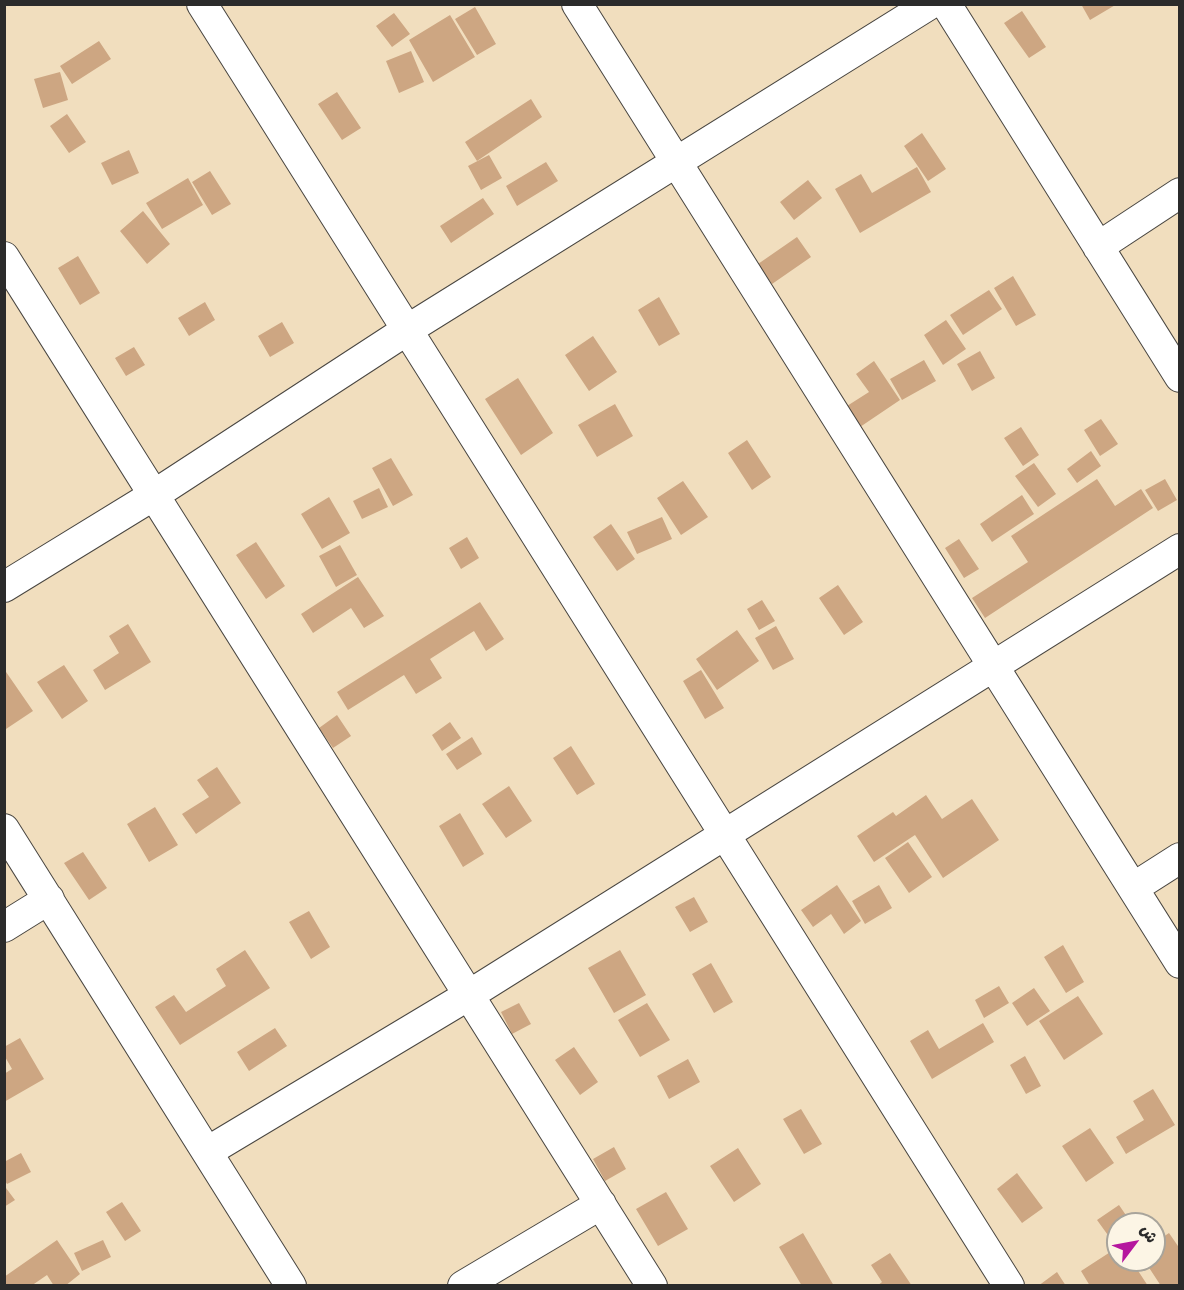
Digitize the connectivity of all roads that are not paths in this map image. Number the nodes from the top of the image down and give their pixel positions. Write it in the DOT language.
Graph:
graph roads {
  1 [pos="202,4"];
  2 [pos="577,4"];
  3 [pos="930,4"];
  4 [pos="946,4"];
  5 [pos="676,162"];
  6 [pos="1179,193"];
  7 [pos="1098,247"];
  8 [pos="6,263"];
  9 [pos="407,330"];
  10 [pos="1179,377"];
  11 [pos="154,495"];
  12 [pos="1179,549"];
  13 [pos="4,587"];
  14 [pos="993,666"];
  15 [pos="4,829"];
  16 [pos="725,835"];
  17 [pos="1179,858"];
  18 [pos="1133,888"];
  19 [pos="49,899"];
  20 [pos="4,927"];
  21 [pos="1179,963"];
  22 [pos="469,995"];
  23 [pos="207,1152"];
  24 [pos="600,1204"];
  25 [pos="291,1286"];
  26 [pos="463,1286"];
  27 [pos="652,1286"];
  28 [pos="1009,1286"];
  1 -- 9 [label="street"];
  2 -- 5 [label="street"];
  3 -- 5 [label="street"];
  4 -- 7 [label="street"];
  5 -- 9 [label="street"];
  5 -- 14 [label="street"];
  6 -- 7 [label="street"];
  7 -- 10 [label="street"];
  8 -- 11 [label="street"];
  9 -- 11 [label="street"];
  9 -- 16 [label="street"];
  11 -- 13 [label="street"];
  11 -- 22 [label="street"];
  12 -- 14 [label="street"];
  14 -- 16 [label="street"];
  14 -- 18 [label="street"];
  15 -- 19 [label="street"];
  16 -- 22 [label="street"];
  16 -- 28 [label="street"];
  17 -- 18 [label="street"];
  18 -- 21 [label="street"];
  19 -- 20 [label="street"];
  19 -- 23 [label="street"];
  22 -- 23 [label="street"];
  22 -- 24 [label="street"];
  23 -- 25 [label="street"];
  24 -- 26 [label="street"];
  24 -- 27 [label="street"];
}
